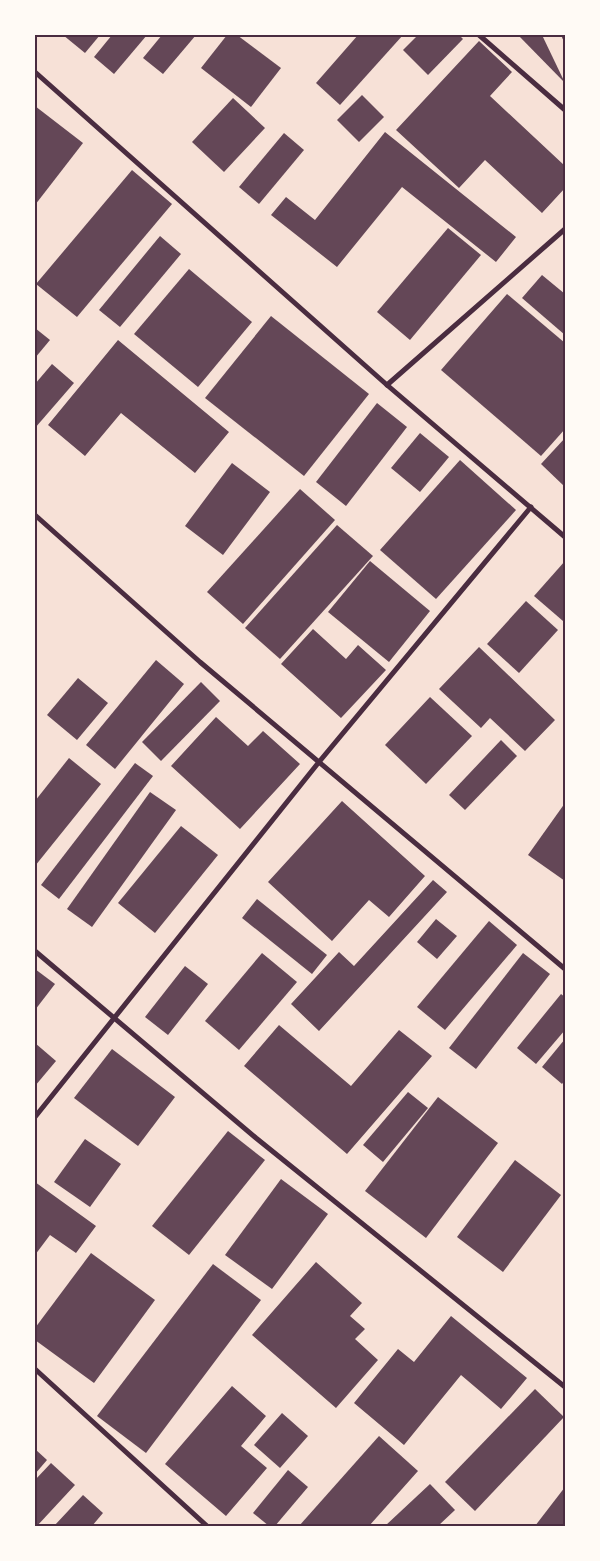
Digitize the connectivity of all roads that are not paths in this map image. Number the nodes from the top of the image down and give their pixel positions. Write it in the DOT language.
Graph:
graph roads {
  1 [pos="479,35"];
  2 [pos="35,72"];
  3 [pos="565,110"];
  4 [pos="565,230"];
  5 [pos="387,385"];
  6 [pos="532,508"];
  7 [pos="35,515"];
  8 [pos="565,537"];
  9 [pos="319,762"];
  10 [pos="35,951"];
  11 [pos="565,969"];
  12 [pos="113,1018"];
  13 [pos="35,1117"];
  14 [pos="35,1369"];
  15 [pos="565,1387"];
  16 [pos="206,1526"];
  1 -- 3 [label="street"];
  2 -- 5 [label="street"];
  4 -- 5 [label="street"];
  5 -- 6 [label="street"];
  6 -- 8 [label="street"];
  6 -- 9 [label="street"];
  7 -- 9 [label="street"];
  9 -- 11 [label="street"];
  9 -- 12 [label="street"];
  10 -- 12 [label="street"];
  12 -- 13 [label="street"];
  12 -- 15 [label="street"];
  14 -- 16 [label="street"];
}
